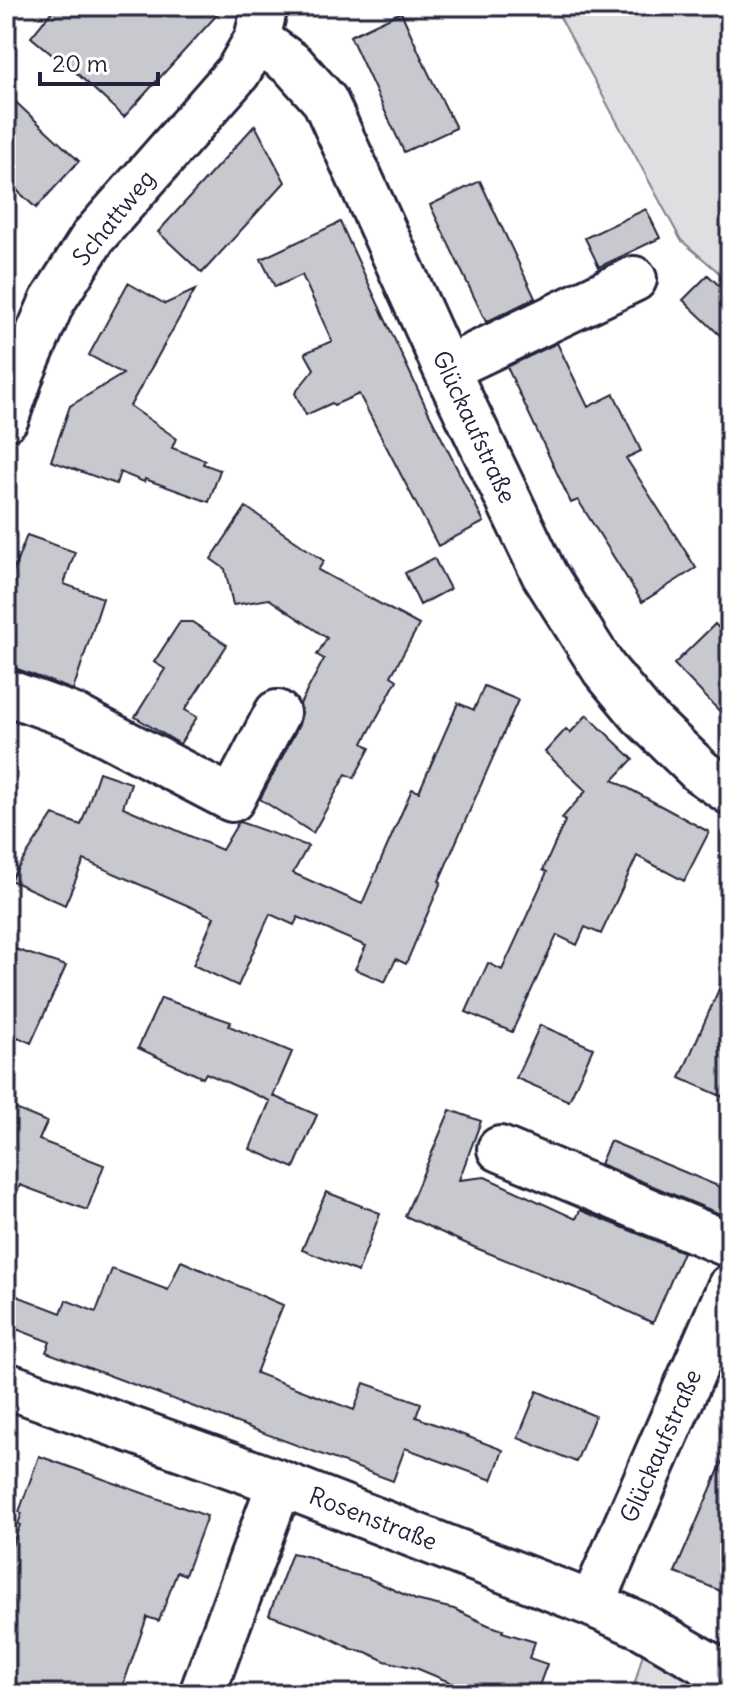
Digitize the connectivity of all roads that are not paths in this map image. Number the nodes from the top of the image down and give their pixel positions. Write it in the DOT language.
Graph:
graph roads {
  1 [pos="261,22"];
  2 [pos="634,279"];
  3 [pos="446,369"];
  4 [pos="6,418"];
  5 [pos="6,692"];
  6 [pos="6,712"];
  7 [pos="277,713"];
  8 [pos="730,792"];
  9 [pos="225,820"];
  10 [pos="500,1149"];
  11 [pos="730,1245"];
  12 [pos="730,1287"];
  13 [pos="6,1385"];
  14 [pos="280,1483"];
  15 [pos="592,1604"];
  16 [pos="730,1677"];
  17 [pos="202,1694"];
  1 -- 3 [label="street, Glückaufstraße"];
  1 -- 4 [label="street, Schattweg"];
  2 -- 3 [label="street"];
  3 -- 8 [label="street, Glückaufstraße"];
  5 -- 7 [label="street"];
  6 -- 9 [label="street"];
  10 -- 11 [label="street"];
  12 -- 15 [label="street, Glückaufstraße"];
  13 -- 14 [label="street, Rosenstraße"];
  14 -- 15 [label="street, Rosenstraße"];
  14 -- 17 [label="street"];
  15 -- 16 [label="street, Rosenstraße"];
}
